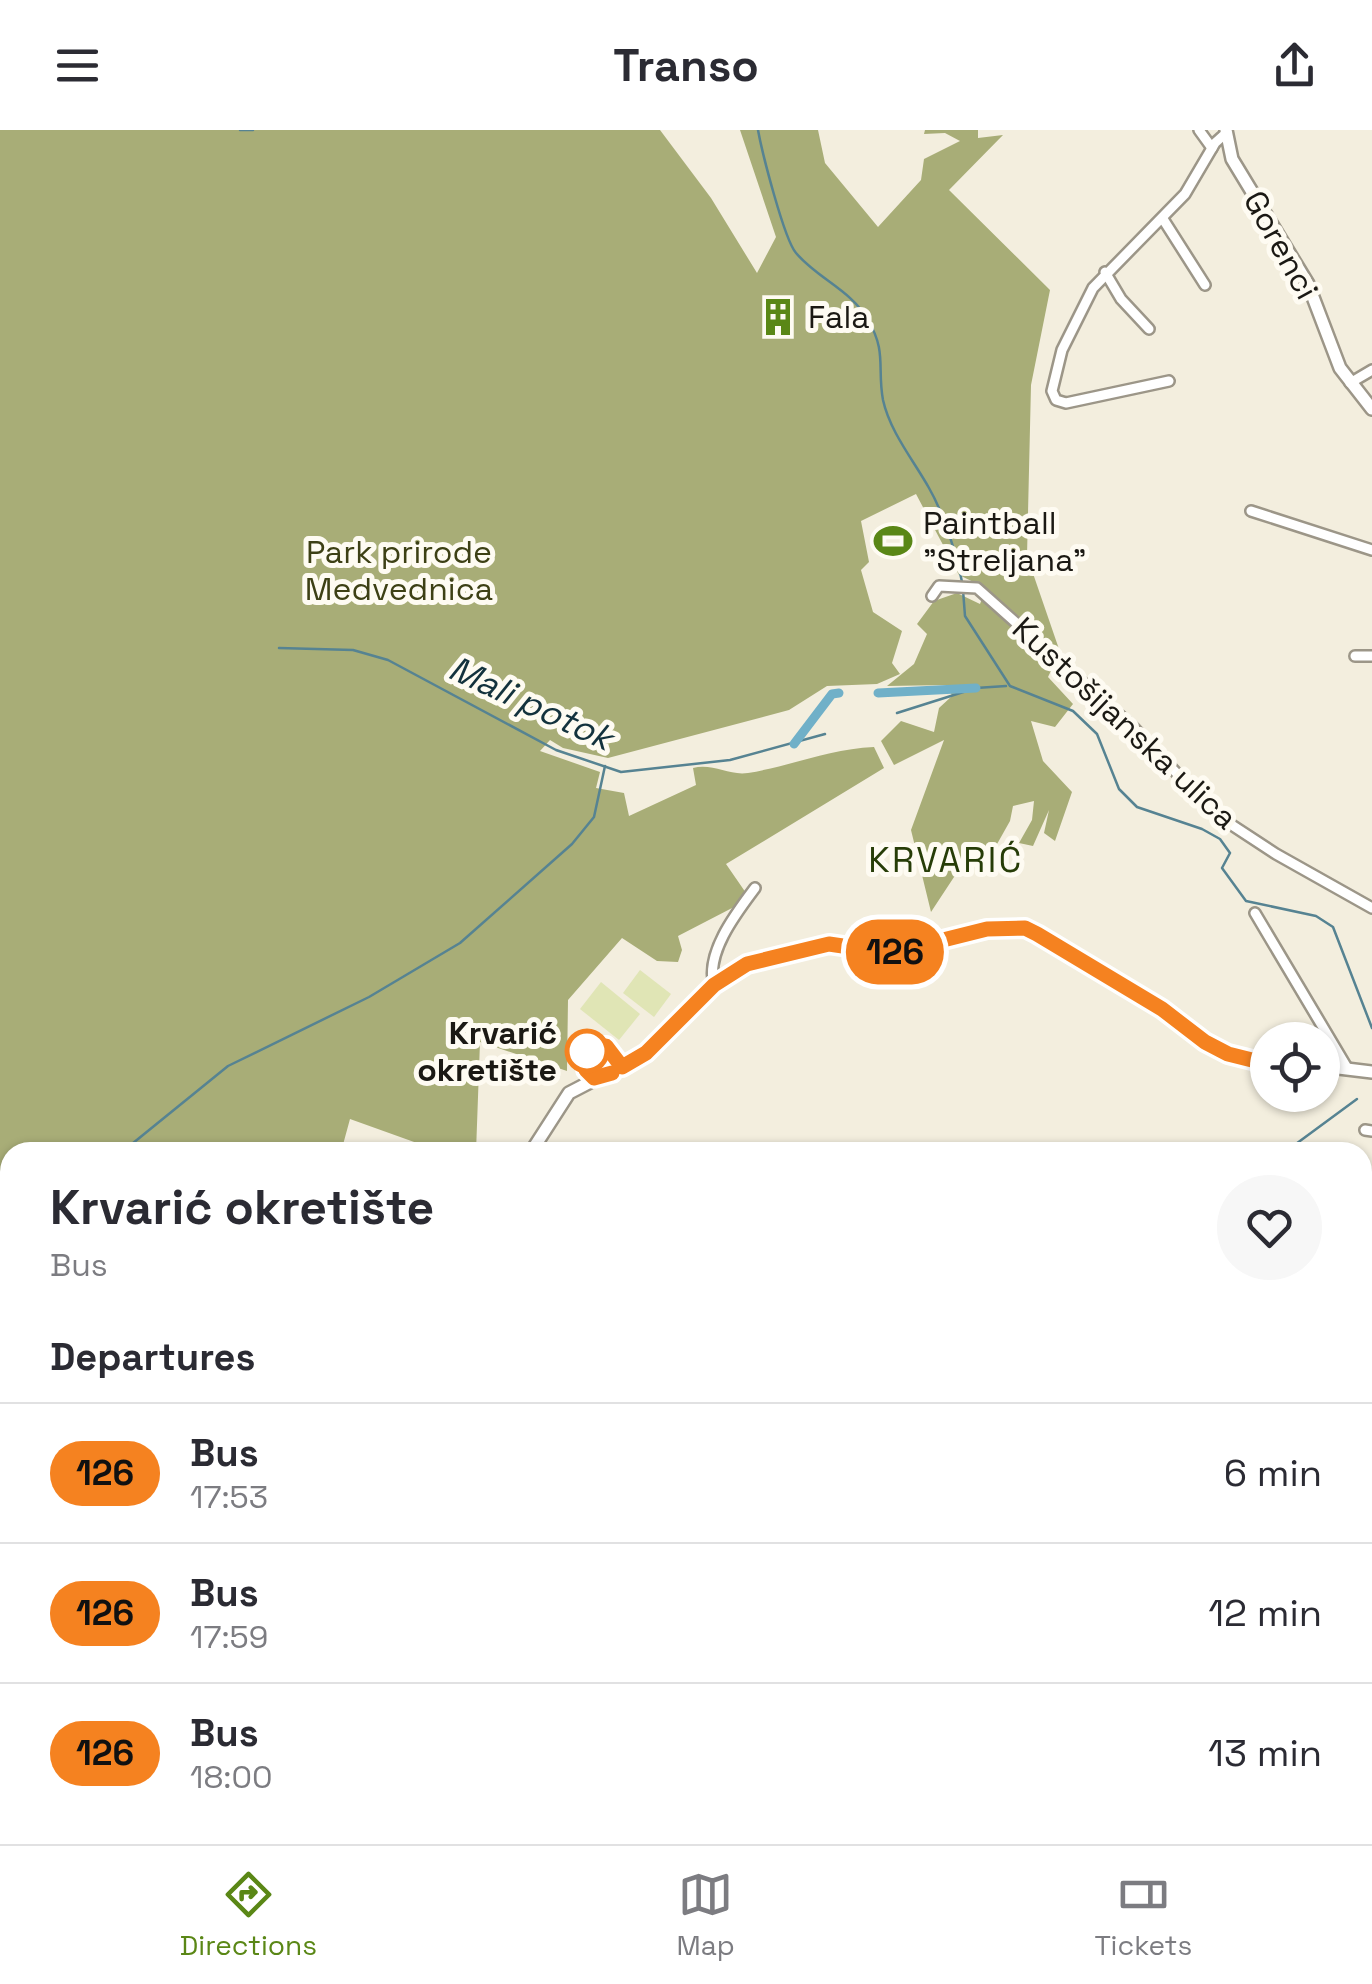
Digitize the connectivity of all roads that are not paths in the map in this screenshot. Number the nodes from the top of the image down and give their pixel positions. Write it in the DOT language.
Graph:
graph roads {
  1 [pos="1199,130"];
  2 [pos="1225,132"];
  3 [pos="1212,148"];
  4 [pos="1163,220"];
  5 [pos="1104,272"];
  6 [pos="1204,286"];
  7 [pos="1149,329"];
  8 [pos="1372,370"];
  9 [pos="1169,382"];
  10 [pos="1350,383"];
  11 [pos="1372,410"];
  12 [pos="1251,511"];
  13 [pos="1372,550"];
  14 [pos="932,596"];
  15 [pos="1356,656"];
  16 [pos="1372,656"];
  17 [pos="755,888"];
  18 [pos="1372,908"];
  19 [pos="1256,913"];
  20 [pos="714,985"];
  21 [pos="1250,1060"];
  22 [pos="1340,1066"];
  23 [pos="1346,1066"];
  24 [pos="1372,1072"];
  25 [pos="537,1142"];
  1 -- 3 [label="street"];
  2 -- 3 [label="street"];
  2 -- 10 [label="street, Gorenci"];
  3 -- 4 [label="street"];
  4 -- 5 [label="street"];
  4 -- 6 [label="street"];
  5 -- 7 [label="street"];
  5 -- 9 [label="street"];
  8 -- 10 [label="street"];
  10 -- 11 [label="street, Gorenci"];
  12 -- 13 [label="street"];
  14 -- 18 [label="street, Kustošijanska ulica"];
  15 -- 16 [label="street"];
  17 -- 20 [label="street"];
  19 -- 23 [label="street"];
  20 -- 21 [label="street"];
  20 -- 25 [label="street"];
  22 -- 23 [label="street"];
  23 -- 24 [label="street"];
}
